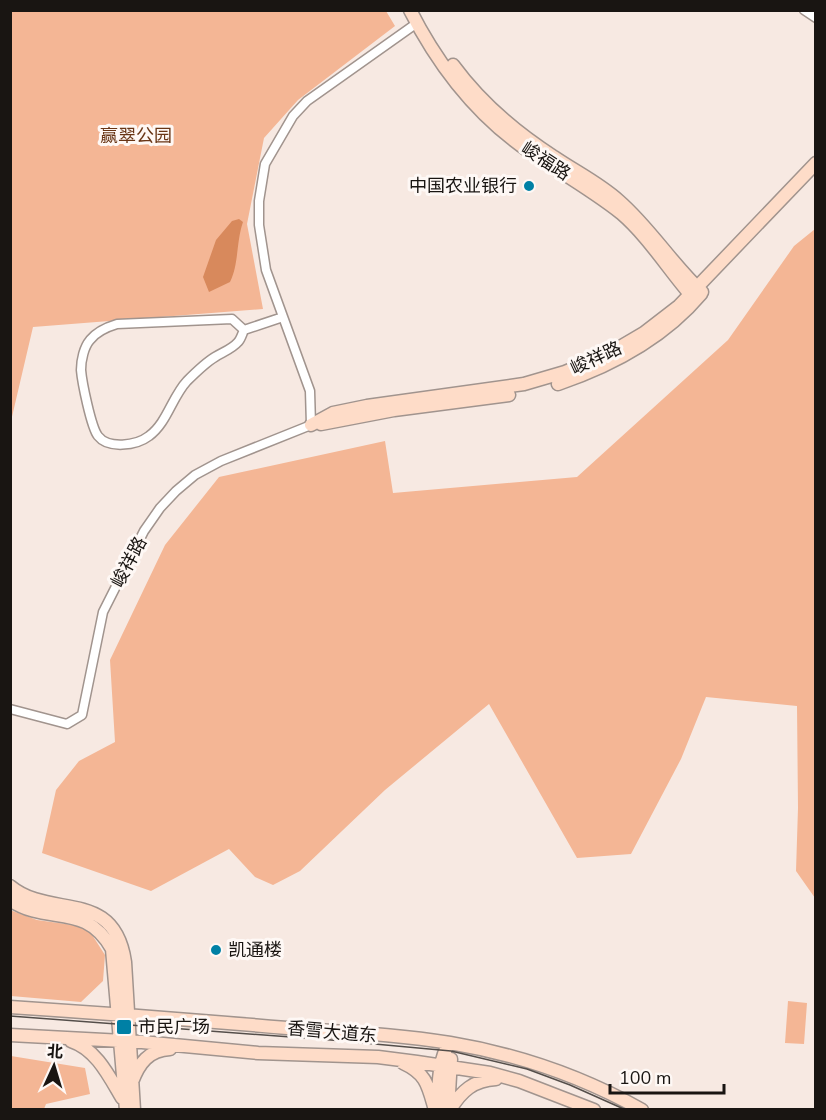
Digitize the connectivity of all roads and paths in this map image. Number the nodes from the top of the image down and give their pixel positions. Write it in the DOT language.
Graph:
graph roads {
  1 [pos="410,10"];
  2 [pos="420,10"];
  3 [pos="804,10"];
  4 [pos="816,18"];
  5 [pos="417,23"];
  6 [pos="816,163"];
  7 [pos="816,171"];
  8 [pos="697,294"];
  9 [pos="283,317"];
  10 [pos="244,330"];
  11 [pos="311,425"];
  12 [pos="10,709"];
  13 [pos="10,886"];
  14 [pos="10,900"];
  15 [pos="10,1007"];
  16 [pos="122,1015"];
  17 [pos="10,1035"];
  18 [pos="52,1037"];
  19 [pos="123,1041"];
  20 [pos="449,1043"];
  21 [pos="190,1048"];
  22 [pos="378,1057"];
  23 [pos="446,1066"];
  24 [pos="519,1081"];
  25 [pos="131,1086"];
  26 [pos="128,1107"];
  27 [pos="436,1110"];
  28 [pos="449,1110"];
  29 [pos="594,1110"];
  30 [pos="642,1110"];
  1 -- 5 [label="street, 峻福路"];
  2 -- 8 [label="street, 峻福路"];
  3 -- 4 [label="street"];
  5 -- 8 [label="street, 峻福路"];
  5 -- 9 [label="street"];
  6 -- 8 [label="street, 峻祥路"];
  7 -- 8 [label="street, 峻祥路"];
  8 -- 11 [label="street, 峻祥路"];
  9 -- 10 [label="street"];
  9 -- 11 [label="street"];
  10 -- 10 [label="street"];
  11 -- 12 [label="street, 峻祥路"];
  13 -- 16 [label="street"];
  14 -- 16 [label="street"];
  15 -- 16 [label="street, 香雪大道东"];
  16 -- 19 [label="street"];
  16 -- 20 [label="street, 香雪大道东"];
  17 -- 18 [label="street, 香雪大道东"];
  18 -- 19 [label="street, 香雪大道东"];
  18 -- 26 [label="street"];
  19 -- 21 [label="street, 香雪大道东"];
  19 -- 25 [label="street"];
  19 -- 26 [label="street"];
  20 -- 23 [label="street"];
  20 -- 30 [label="street, 香雪大道东"];
  21 -- 22 [label="street, 香雪大道东"];
  21 -- 25 [label="street"];
  22 -- 23 [label="street, 香雪大道东"];
  22 -- 27 [label="street"];
  23 -- 24 [label="street, 香雪大道东"];
  23 -- 27 [label="street"];
  23 -- 28 [label="street"];
  24 -- 28 [label="street"];
  24 -- 29 [label="street, 香雪大道东"];
  25 -- 26 [label="street"];
}
